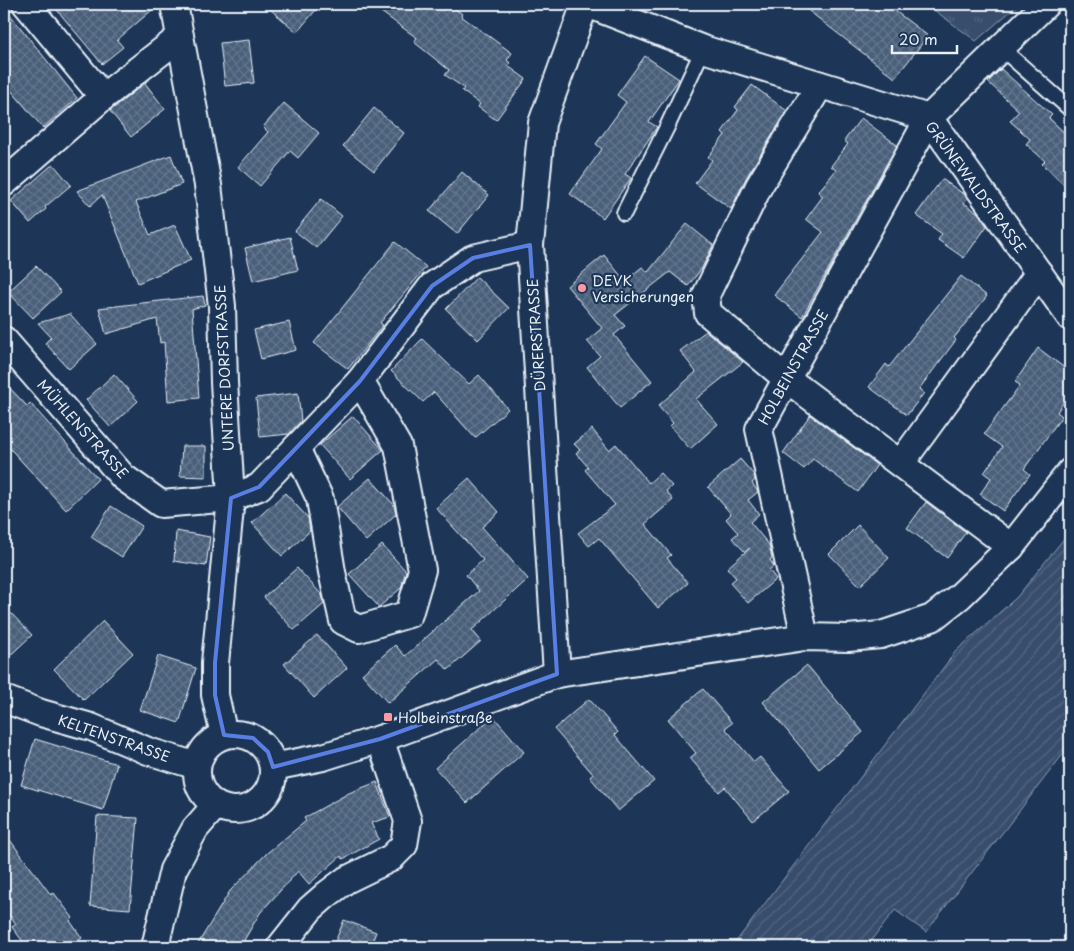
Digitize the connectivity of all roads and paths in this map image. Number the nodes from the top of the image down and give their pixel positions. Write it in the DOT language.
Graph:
graph roads {
  1 [pos="26,4"];
  2 [pos="586,4"];
  3 [pos="1046,4"];
  4 [pos="177,5"];
  5 [pos="180,37"];
  6 [pos="703,48"];
  7 [pos="1001,48"];
  8 [pos="820,85"];
  9 [pos="103,97"];
  10 [pos="1070,109"];
  11 [pos="929,118"];
  12 [pos="4,183"];
  13 [pos="624,213"];
  14 [pos="530,245"];
  15 [pos="1039,273"];
  16 [pos="1070,317"];
  17 [pos="4,340"];
  18 [pos="787,379"];
  19 [pos="360,381"];
  20 [pos="296,448"];
  21 [pos="901,463"];
  22 [pos="1070,472"];
  23 [pos="231,498"];
  24 [pos="1011,547"];
  25 [pos="805,636"];
  26 [pos="557,674"];
  27 [pos="4,699"];
  28 [pos="224,735"];
  29 [pos="380,739"];
  30 [pos="197,766"];
  31 [pos="273,767"];
  32 [pos="215,806"];
  33 [pos="155,947"];
  34 [pos="280,947"];
  1 -- 9 [label="street"];
  2 -- 6 [label="street, GRÜNEWALDSTRASSE"];
  2 -- 14 [label="street, DÜRERSTRASSE"];
  3 -- 7 [label="street, HOLBEINSTRASSE"];
  4 -- 5 [label="street, UNTERE DORFSTRASSE"];
  5 -- 9 [label="street"];
  5 -- 23 [label="street, UNTERE DORFSTRASSE"];
  6 -- 8 [label="street, GRÜNEWALDSTRASSE"];
  6 -- 13 [label="lane"];
  7 -- 10 [label="lane"];
  7 -- 11 [label="street, HOLBEINSTRASSE"];
  8 -- 11 [label="street, GRÜNEWALDSTRASSE"];
  8 -- 18 [label="street"];
  9 -- 12 [label="street"];
  11 -- 15 [label="street, GRÜNEWALDSTRASSE"];
  11 -- 18 [label="street, HOLBEINSTRASSE"];
  14 -- 19 [label="street, MÜHLENSTRASSE"];
  14 -- 26 [label="street, DÜRERSTRASSE"];
  15 -- 16 [label="street, GRÜNEWALDSTRASSE"];
  15 -- 21 [label="street"];
  17 -- 23 [label="street, MÜHLENSTRASSE"];
  18 -- 21 [label="street"];
  18 -- 25 [label="street, HOLBEINSTRASSE"];
  19 -- 20 [label="street, MÜHLENSTRASSE"];
  19 -- 20 [label="street"];
  20 -- 23 [label="street, MÜHLENSTRASSE"];
  21 -- 24 [label="street"];
  22 -- 24 [label="street"];
  23 -- 28 [label="street, UNTERE DORFSTRASSE"];
  24 -- 25 [label="street"];
  25 -- 26 [label="street"];
  26 -- 29 [label="street"];
  27 -- 30 [label="street, KELTENSTRASSE"];
  28 -- 30 [label="street"];
  28 -- 31 [label="street"];
  29 -- 31 [label="street"];
  29 -- 34 [label="street"];
  30 -- 32 [label="street"];
  31 -- 32 [label="street"];
  32 -- 33 [label="street"];
}
